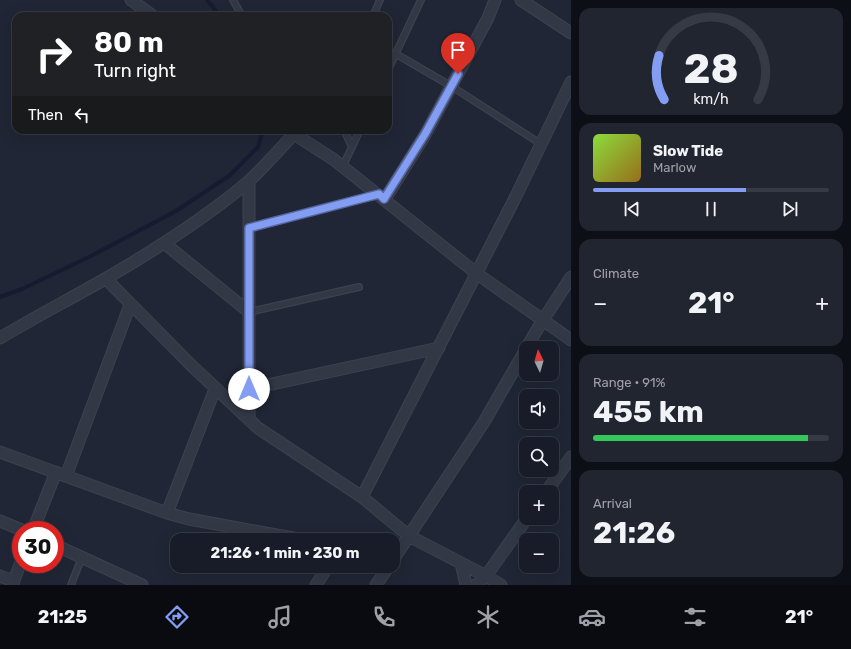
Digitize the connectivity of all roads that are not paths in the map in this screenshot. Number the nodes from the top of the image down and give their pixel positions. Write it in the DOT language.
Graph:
graph roads {
  1 [pos="131,0"];
  2 [pos="233,0"];
  3 [pos="380,0"];
  4 [pos="421,0"];
  5 [pos="495,0"];
  6 [pos="521,0"];
  7 [pos="148,12"];
  8 [pos="240,12"];
  9 [pos="375,12"];
  10 [pos="571,33"];
  11 [pos="396,54"];
  12 [pos="392,62"];
  13 [pos="571,82"];
  14 [pos="451,86"];
  15 [pos="290,134"];
  16 [pos="295,134"];
  17 [pos="346,134"];
  18 [pos="358,134"];
  19 [pos="541,144"];
  20 [pos="352,147"];
  21 [pos="343,166"];
  22 [pos="249,180"];
  23 [pos="382,196"];
  24 [pos="249,228"];
  25 [pos="164,243"];
  26 [pos="476,273"];
  27 [pos="571,277"];
  28 [pos="106,279"];
  29 [pos="359,287"];
  30 [pos="130,305"];
  31 [pos="249,312"];
  32 [pos="543,320"];
  33 [pos="0,338"];
  34 [pos="571,340"];
  35 [pos="530,341"];
  36 [pos="439,348"];
  37 [pos="519,360"];
  38 [pos="215,389"];
  39 [pos="249,389"];
  40 [pos="249,420"];
  41 [pos="0,452"];
  42 [pos="571,457"];
  43 [pos="61,474"];
  44 [pos="551,485"];
  45 [pos="362,497"];
  46 [pos="167,513"];
  47 [pos="0,521"];
  48 [pos="38,521"];
  49 [pos="522,525"];
  50 [pos="12,526"];
  51 [pos="268,533"];
  52 [pos="409,536"];
  53 [pos="64,549"];
  54 [pos="400,550"];
  55 [pos="82,557"];
  56 [pos="461,564"];
  57 [pos="17,573"];
  58 [pos="324,573"];
  59 [pos="384,573"];
  60 [pos="0,576"];
  61 [pos="486,576"];
  62 [pos="13,583"];
  63 [pos="140,584"];
  64 [pos="71,585"];
  65 [pos="316,585"];
  66 [pos="376,585"];
  67 [pos="466,585"];
  68 [pos="476,585"];
  69 [pos="500,585"];
  1 -- 7 [label="street"];
  2 -- 8 [label="lane"];
  3 -- 9 [label="lane"];
  4 -- 11 [label="lane"];
  5 -- 14 [label="street"];
  6 -- 10 [label="street"];
  11 -- 12 [label="lane"];
  11 -- 14 [label="lane"];
  13 -- 19 [label="street"];
  14 -- 19 [label="lane"];
  14 -- 23 [label="street"];
  15 -- 22 [label="street"];
  16 -- 21 [label="street"];
  17 -- 20 [label="lane"];
  18 -- 20 [label="lane"];
  19 -- 26 [label="street"];
  20 -- 21 [label="lane"];
  21 -- 23 [label="street"];
  22 -- 24 [label="street"];
  22 -- 25 [label="street"];
  23 -- 24 [label="lane"];
  23 -- 26 [label="street"];
  24 -- 31 [label="street"];
  25 -- 28 [label="street"];
  25 -- 31 [label="street"];
  26 -- 32 [label="street"];
  26 -- 36 [label="street"];
  27 -- 32 [label="street"];
  28 -- 30 [label="street"];
  28 -- 33 [label="street"];
  29 -- 31 [label="lane"];
  30 -- 38 [label="street"];
  30 -- 43 [label="street"];
  31 -- 39 [label="street"];
  32 -- 34 [label="street"];
  32 -- 35 [label="street"];
  36 -- 39 [label="street"];
  36 -- 45 [label="street"];
  37 -- 52 [label="street"];
  38 -- 40 [label="street"];
  38 -- 46 [label="street"];
  39 -- 40 [label="street"];
  40 -- 45 [label="street"];
  41 -- 43 [label="street"];
  42 -- 44 [label="street"];
  43 -- 46 [label="street"];
  43 -- 48 [label="street"];
  45 -- 52 [label="street"];
  46 -- 51 [label="street"];
  47 -- 50 [label="street"];
  49 -- 61 [label="street"];
  52 -- 54 [label="street"];
  52 -- 56 [label="street"];
  53 -- 55 [label="street"];
  55 -- 63 [label="street"];
  55 -- 64 [label="lane"];
  56 -- 61 [label="street"];
  56 -- 67 [label="street"];
  57 -- 62 [label="street"];
  58 -- 65 [label="street"];
  59 -- 66 [label="street"];
  60 -- 62 [label="street"];
  61 -- 68 [label="street"];
  61 -- 69 [label="street"];
}
